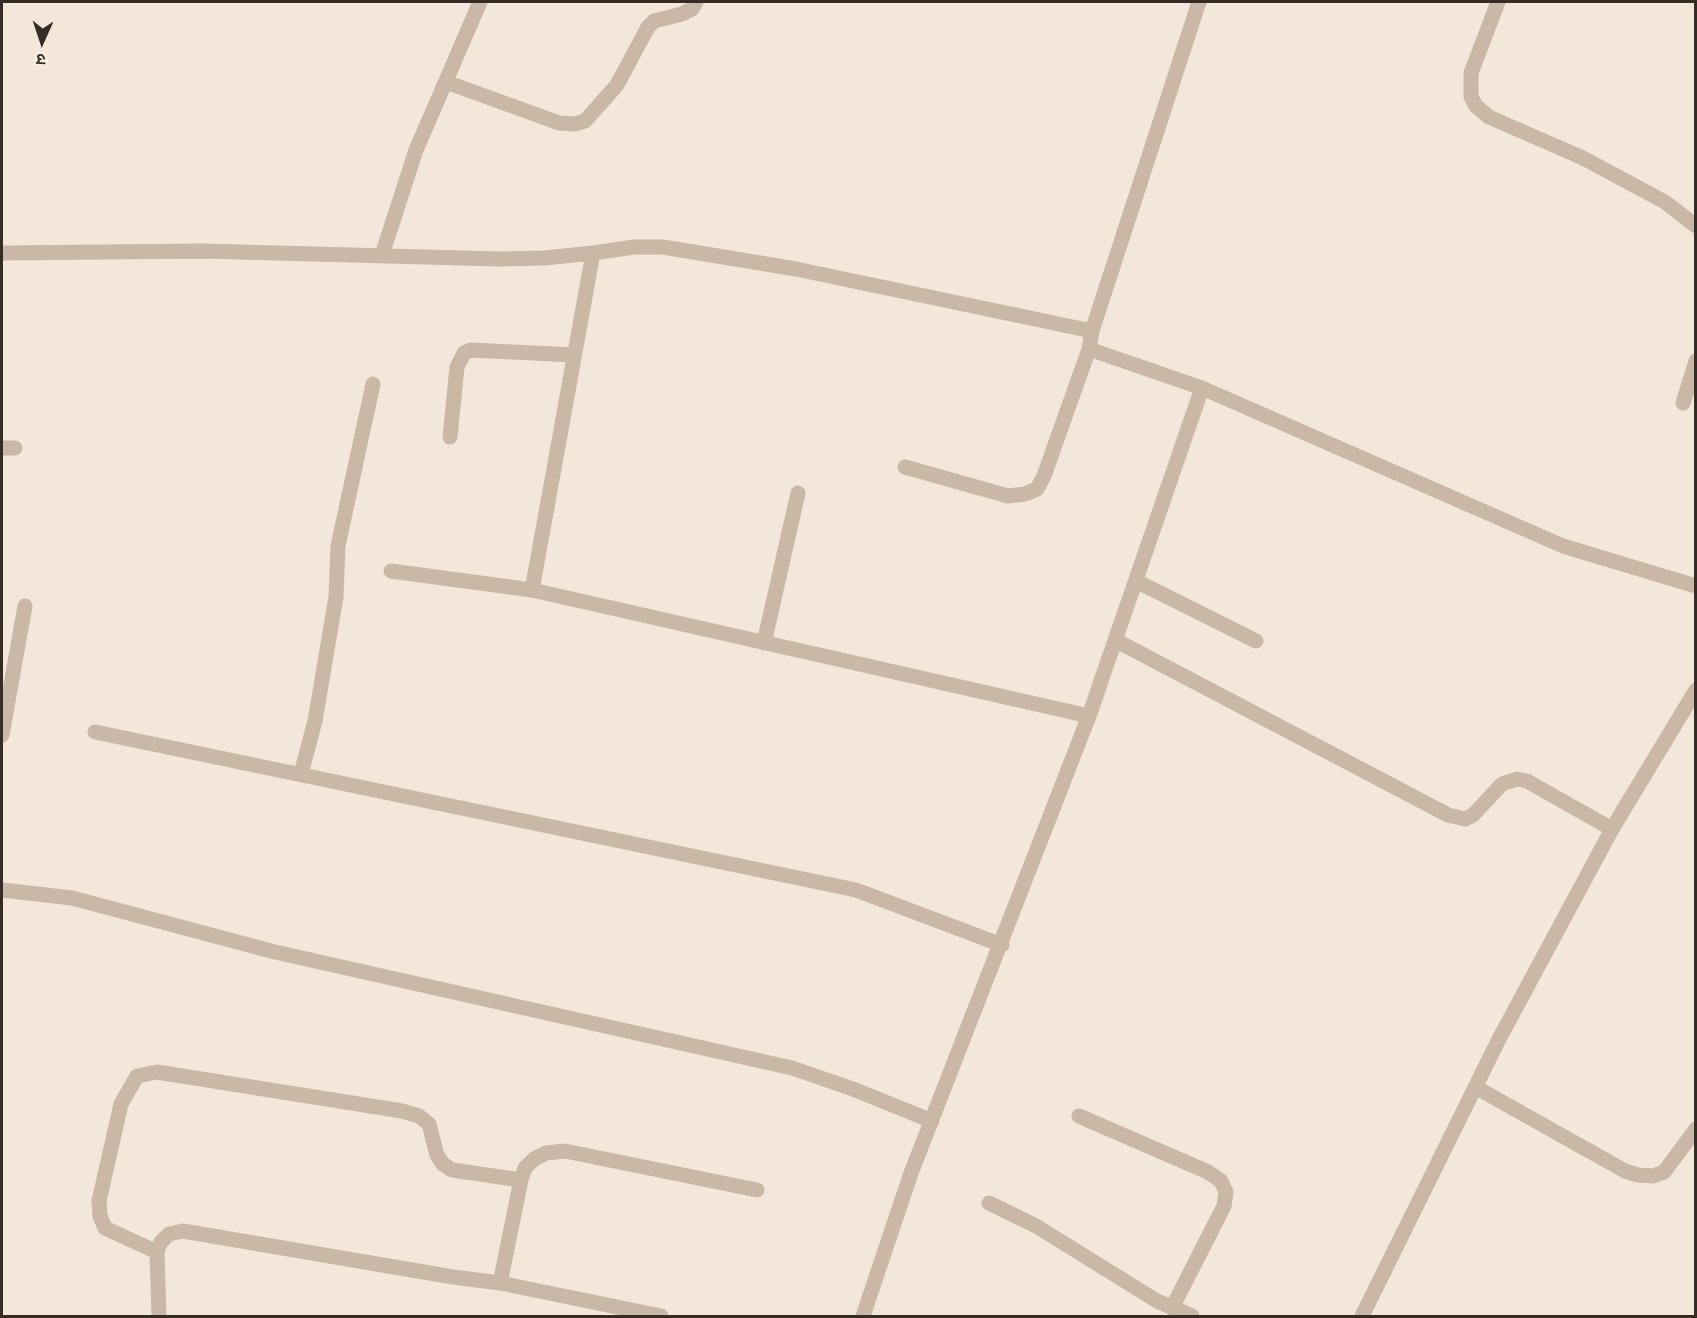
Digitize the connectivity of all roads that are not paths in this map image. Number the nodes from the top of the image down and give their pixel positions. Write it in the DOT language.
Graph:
graph roads {
  1 [pos="480,2"];
  2 [pos="696,2"];
  3 [pos="1198,2"];
  4 [pos="1498,2"];
  5 [pos="446,81"];
  6 [pos="1695,226"];
  7 [pos="2,253"];
  8 [pos="593,253"];
  9 [pos="382,255"];
  10 [pos="1092,331"];
  11 [pos="1089,349"];
  12 [pos="574,355"];
  13 [pos="1695,361"];
  14 [pos="373,384"];
  15 [pos="1202,388"];
  16 [pos="1683,403"];
  17 [pos="450,437"];
  18 [pos="905,467"];
  19 [pos="798,493"];
  20 [pos="391,571"];
  21 [pos="1136,581"];
  22 [pos="1695,586"];
  23 [pos="532,590"];
  24 [pos="26,606"];
  25 [pos="1115,640"];
  26 [pos="1256,641"];
  27 [pos="764,642"];
  28 [pos="1695,690"];
  29 [pos="1089,716"];
  30 [pos="95,732"];
  31 [pos="2,735"];
  32 [pos="301,774"];
  33 [pos="1612,829"];
  34 [pos="2,890"];
  35 [pos="1002,945"];
  36 [pos="1477,1088"];
  37 [pos="1079,1116"];
  38 [pos="932,1121"];
  39 [pos="1693,1139"];
  40 [pos="520,1180"];
  41 [pos="757,1190"];
  42 [pos="989,1203"];
  43 [pos="157,1252"];
  44 [pos="500,1283"];
  45 [pos="1172,1308"];
  46 [pos="159,1317"];
  47 [pos="661,1317"];
  48 [pos="863,1317"];
  49 [pos="1192,1317"];
  50 [pos="1362,1317"];
  1 -- 5 [label="street"];
  2 -- 5 [label="street"];
  3 -- 10 [label="street"];
  4 -- 6 [label="street"];
  5 -- 9 [label="street"];
  7 -- 9 [label="street"];
  8 -- 9 [label="street"];
  8 -- 10 [label="street"];
  8 -- 12 [label="street"];
  10 -- 11 [label="street"];
  11 -- 15 [label="street"];
  11 -- 18 [label="street"];
  12 -- 17 [label="street"];
  12 -- 23 [label="street"];
  13 -- 16 [label="street"];
  14 -- 32 [label="street"];
  15 -- 21 [label="street"];
  15 -- 22 [label="street"];
  19 -- 27 [label="street"];
  20 -- 23 [label="street"];
  21 -- 25 [label="street"];
  21 -- 26 [label="street"];
  23 -- 27 [label="street"];
  24 -- 31 [label="street"];
  25 -- 29 [label="street"];
  25 -- 33 [label="street"];
  27 -- 29 [label="street"];
  28 -- 33 [label="street"];
  29 -- 35 [label="street"];
  30 -- 32 [label="street"];
  32 -- 35 [label="street"];
  33 -- 36 [label="street"];
  34 -- 38 [label="street"];
  35 -- 38 [label="street"];
  36 -- 39 [label="street"];
  36 -- 50 [label="street"];
  37 -- 45 [label="street"];
  38 -- 48 [label="street"];
  40 -- 41 [label="street"];
  40 -- 43 [label="street"];
  40 -- 44 [label="street"];
  42 -- 45 [label="street"];
  43 -- 44 [label="street"];
  43 -- 46 [label="street"];
  44 -- 47 [label="street"];
  45 -- 49 [label="street"];
}
